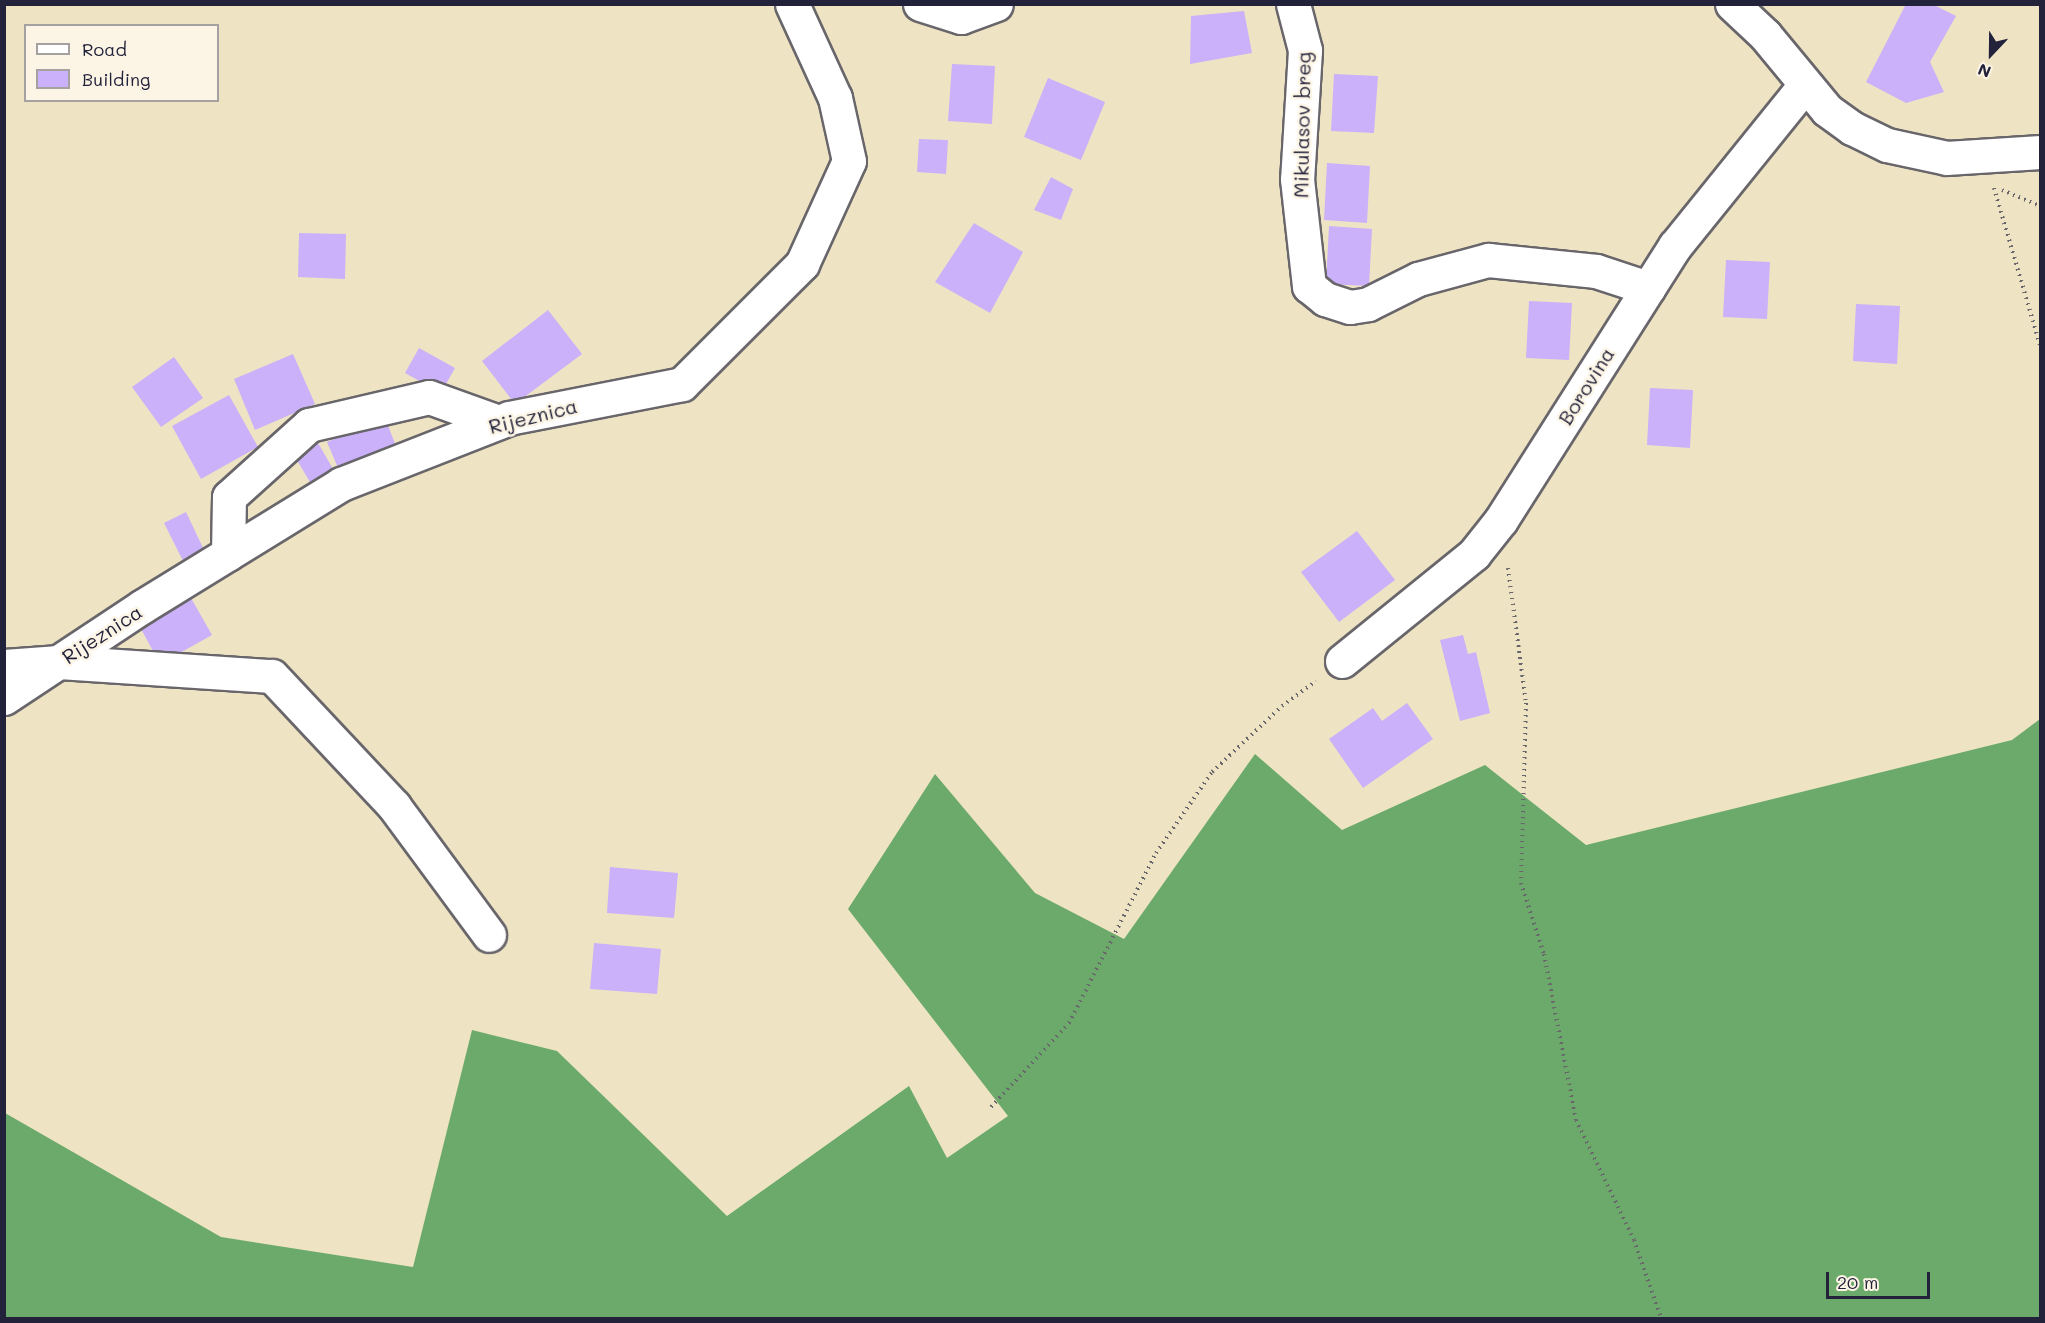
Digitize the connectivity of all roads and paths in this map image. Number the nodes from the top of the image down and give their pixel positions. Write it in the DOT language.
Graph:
graph roads {
  1 [pos="792,4"];
  2 [pos="920,4"];
  3 [pos="996,4"];
  4 [pos="1293,4"];
  5 [pos="1732,4"];
  6 [pos="1804,86"];
  7 [pos="2040,152"];
  8 [pos="1994,187"];
  9 [pos="1648,288"];
  10 [pos="2040,345"];
  11 [pos="499,422"];
  12 [pos="1501,520"];
  13 [pos="228,554"];
  14 [pos="1342,661"];
  15 [pos="58,662"];
  16 [pos="4,666"];
  17 [pos="4,698"];
  18 [pos="489,935"];
  19 [pos="991,1107"];
  20 [pos="1661,1318"];
  1 -- 11 [label="street, Rijeznica"];
  2 -- 3 [label="street"];
  4 -- 9 [label="street, Mikulasov breg"];
  5 -- 6 [label="street"];
  6 -- 7 [label="street"];
  6 -- 9 [label="street, Borovina"];
  8 -- 10 [label="path"];
  9 -- 12 [label="street, Borovina"];
  11 -- 13 [label="street, Rijeznica"];
  11 -- 13 [label="street"];
  12 -- 14 [label="street, Borovina"];
  12 -- 20 [label="path"];
  13 -- 15 [label="street, Rijeznica"];
  14 -- 19 [label="path"];
  15 -- 16 [label="street"];
  15 -- 17 [label="street, Rijeznica"];
  15 -- 18 [label="street"];
}
